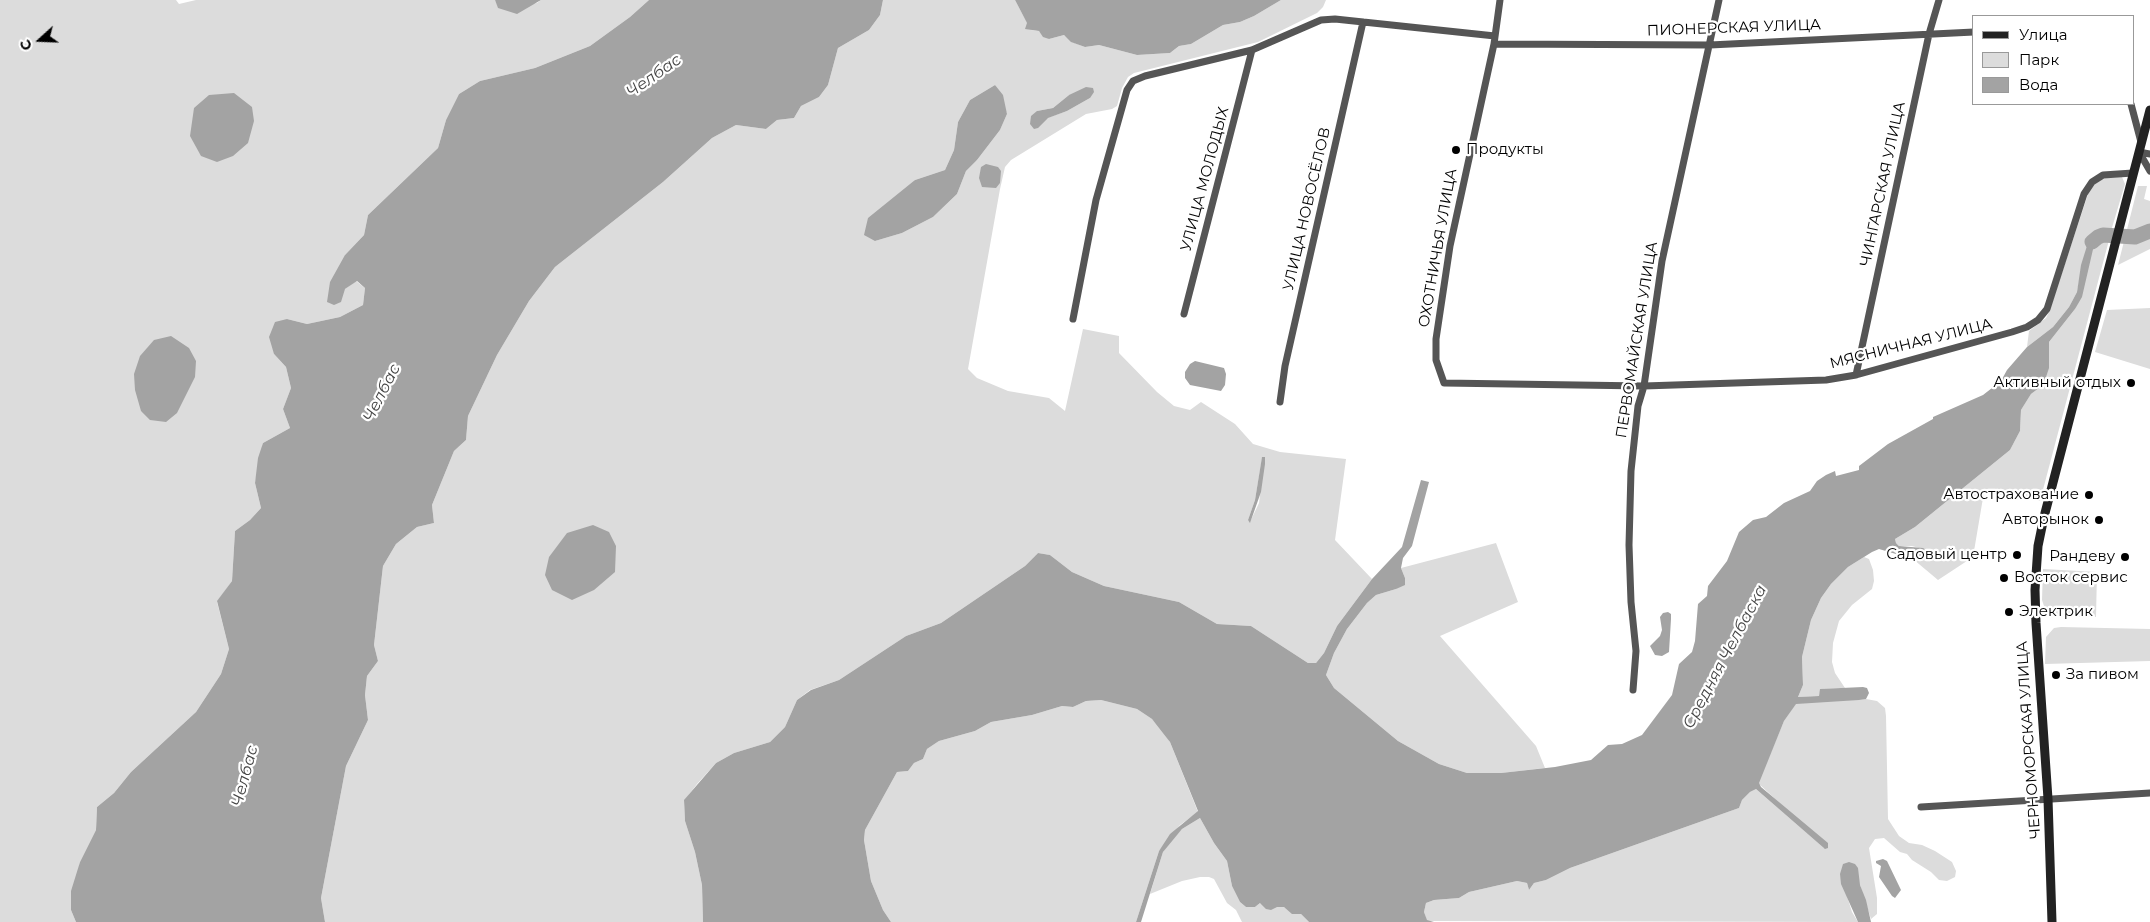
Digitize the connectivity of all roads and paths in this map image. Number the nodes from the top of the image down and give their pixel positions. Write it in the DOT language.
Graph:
graph roads {
  1 [pos="1500,0"];
  2 [pos="1719,0"];
  3 [pos="1939,0"];
  4 [pos="1363,22"];
  5 [pos="1972,32"];
  6 [pos="1929,34"];
  7 [pos="1496,36"];
  8 [pos="1494,44"];
  9 [pos="1710,45"];
  10 [pos="1252,50"];
  11 [pos="2131,105"];
  12 [pos="2150,110"];
  13 [pos="2141,143"];
  14 [pos="2139,152"];
  15 [pos="2150,154"];
  16 [pos="2150,171"];
  17 [pos="2133,173"];
  18 [pos="1184,314"];
  19 [pos="1073,319"];
  20 [pos="1856,375"];
  21 [pos="1444,383"];
  22 [pos="1644,386"];
  23 [pos="1280,402"];
  24 [pos="1633,690"];
  25 [pos="2150,793"];
  26 [pos="2048,799"];
  27 [pos="1921,807"];
  28 [pos="2052,922"];
  1 -- 7 [label="street, ОХОТНИЧЬЯ УЛИЦА"];
  2 -- 9 [label="street, ПЕРВОМАЙСКАЯ УЛИЦА"];
  3 -- 6 [label="street, ЧИНГАРСКАЯ УЛИЦА"];
  4 -- 7 [label="street"];
  4 -- 10 [label="street"];
  4 -- 23 [label="street, УЛИЦА НОВОСЁЛОВ"];
  5 -- 6 [label="street, ПИОНЕРСКАЯ УЛИЦА"];
  6 -- 9 [label="street, ПИОНЕРСКАЯ УЛИЦА"];
  6 -- 20 [label="street, ЧИНГАРСКАЯ УЛИЦА"];
  7 -- 8 [label="street, ОХОТНИЧЬЯ УЛИЦА"];
  8 -- 9 [label="street, ПИОНЕРСКАЯ УЛИЦА"];
  8 -- 21 [label="street, ОХОТНИЧЬЯ УЛИЦА"];
  9 -- 22 [label="street, ПЕРВОМАЙСКАЯ УЛИЦА"];
  10 -- 18 [label="street, УЛИЦА МОЛОДЫХ"];
  10 -- 19 [label="street"];
  11 -- 13 [label="street"];
  12 -- 13 [label="street, ЧЕРНОМОРСКАЯ УЛИЦА"];
  13 -- 14 [label="street, ЧЕРНОМОРСКАЯ УЛИЦА"];
  14 -- 15 [label="street"];
  14 -- 16 [label="street"];
  14 -- 17 [label="street, ЧЕРНОМОРСКАЯ УЛИЦА"];
  17 -- 20 [label="street, МЯСНИЧНАЯ УЛИЦА"];
  17 -- 26 [label="street, ЧЕРНОМОРСКАЯ УЛИЦА"];
  20 -- 22 [label="street, МЯСНИЧНАЯ УЛИЦА"];
  21 -- 22 [label="street, МЯСНИЧНАЯ УЛИЦА"];
  22 -- 24 [label="street, ПЕРВОМАЙСКАЯ УЛИЦА"];
  25 -- 26 [label="street"];
  26 -- 27 [label="street"];
  26 -- 28 [label="street, ЧЕРНОМОРСКАЯ УЛИЦА"];
}
